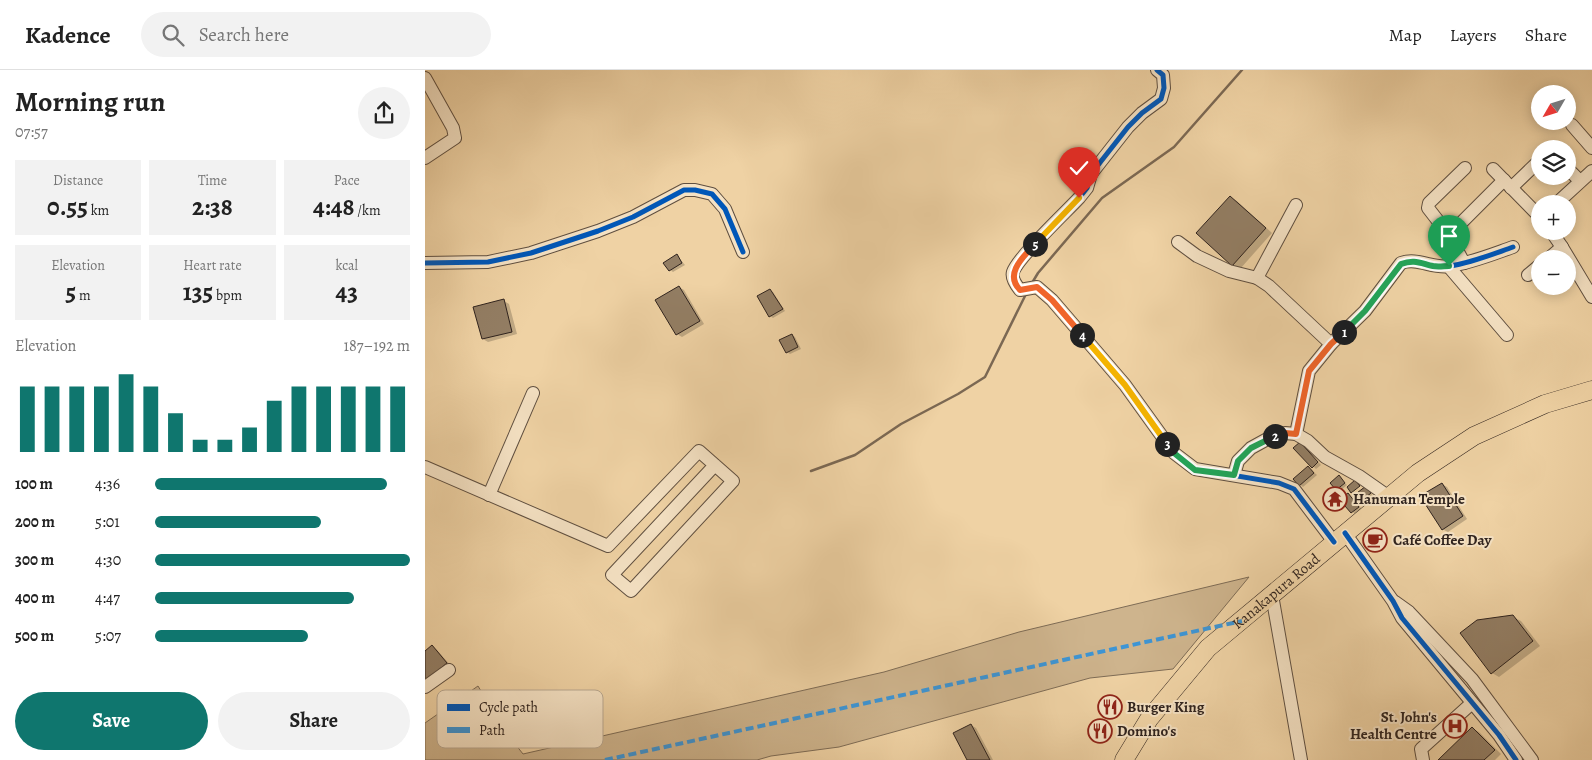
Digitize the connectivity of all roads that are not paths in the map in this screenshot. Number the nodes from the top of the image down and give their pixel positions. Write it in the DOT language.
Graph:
graph roads {
  1 [pos="1157,70"];
  2 [pos="425,78"];
  3 [pos="1576,129"];
  4 [pos="1592,148"];
  5 [pos="425,158"];
  6 [pos="1531,167"];
  7 [pos="1465,168"];
  8 [pos="1493,170"];
  9 [pos="1592,171"];
  10 [pos="1576,178"];
  11 [pos="1580,182"];
  12 [pos="1508,184"];
  13 [pos="1566,195"];
  14 [pos="1296,205"];
  15 [pos="1531,208"];
  16 [pos="1449,236"];
  17 [pos="1558,240"];
  18 [pos="1178,242"];
  19 [pos="1513,247"];
  20 [pos="1563,247"];
  21 [pos="1559,250"];
  22 [pos="743,252"];
  23 [pos="425,263"];
  24 [pos="1464,263"];
  25 [pos="1449,266"];
  26 [pos="1531,273"];
  27 [pos="1528,275"];
  28 [pos="1257,278"];
  29 [pos="1592,297"];
  30 [pos="1507,335"];
  31 [pos="1331,344"];
  32 [pos="1592,390"];
  33 [pos="533,393"];
  34 [pos="1296,434"];
  35 [pos="715,465"];
  36 [pos="425,468"];
  37 [pos="1234,475"];
  38 [pos="489,495"];
  39 [pos="1389,497"];
  40 [pos="1340,538"];
  41 [pos="1272,595"];
  42 [pos="1393,601"];
  43 [pos="449,670"];
  44 [pos="1473,679"];
  45 [pos="425,687"];
  46 [pos="1461,690"];
  47 [pos="1472,703"];
  48 [pos="1124,760"];
  49 [pos="1301,760"];
  50 [pos="1423,760"];
  51 [pos="1516,760"];
  52 [pos="1532,760"];
  1 -- 37 [label="street"];
  2 -- 5 [label="street"];
  3 -- 4 [label="street"];
  6 -- 12 [label="street"];
  7 -- 16 [label="street"];
  8 -- 12 [label="street"];
  9 -- 11 [label="street"];
  10 -- 11 [label="street"];
  11 -- 13 [label="street"];
  12 -- 15 [label="street"];
  12 -- 16 [label="street"];
  14 -- 28 [label="street"];
  16 -- 24 [label="street"];
  17 -- 20 [label="street"];
  18 -- 28 [label="street"];
  19 -- 24 [label="street"];
  20 -- 21 [label="street"];
  20 -- 29 [label="street"];
  22 -- 23 [label="street"];
  24 -- 25 [label="street"];
  25 -- 30 [label="street"];
  25 -- 31 [label="street"];
  26 -- 27 [label="street"];
  28 -- 31 [label="street"];
  31 -- 34 [label="street"];
  32 -- 39 [label="highway, Kanakapura Road"];
  33 -- 38 [label="street"];
  34 -- 37 [label="street"];
  34 -- 39 [label="street"];
  35 -- 35 [label="street"];
  35 -- 38 [label="street"];
  36 -- 38 [label="street"];
  37 -- 40 [label="street"];
  39 -- 40 [label="highway, Kanakapura Road"];
  40 -- 41 [label="highway, Kanakapura Road"];
  40 -- 42 [label="street"];
  41 -- 48 [label="highway, Kanakapura Road"];
  41 -- 49 [label="street"];
  42 -- 44 [label="street"];
  42 -- 46 [label="street"];
  43 -- 45 [label="street"];
  44 -- 46 [label="street"];
  44 -- 52 [label="street"];
  46 -- 47 [label="street"];
  47 -- 50 [label="street"];
  47 -- 51 [label="street"];
}
